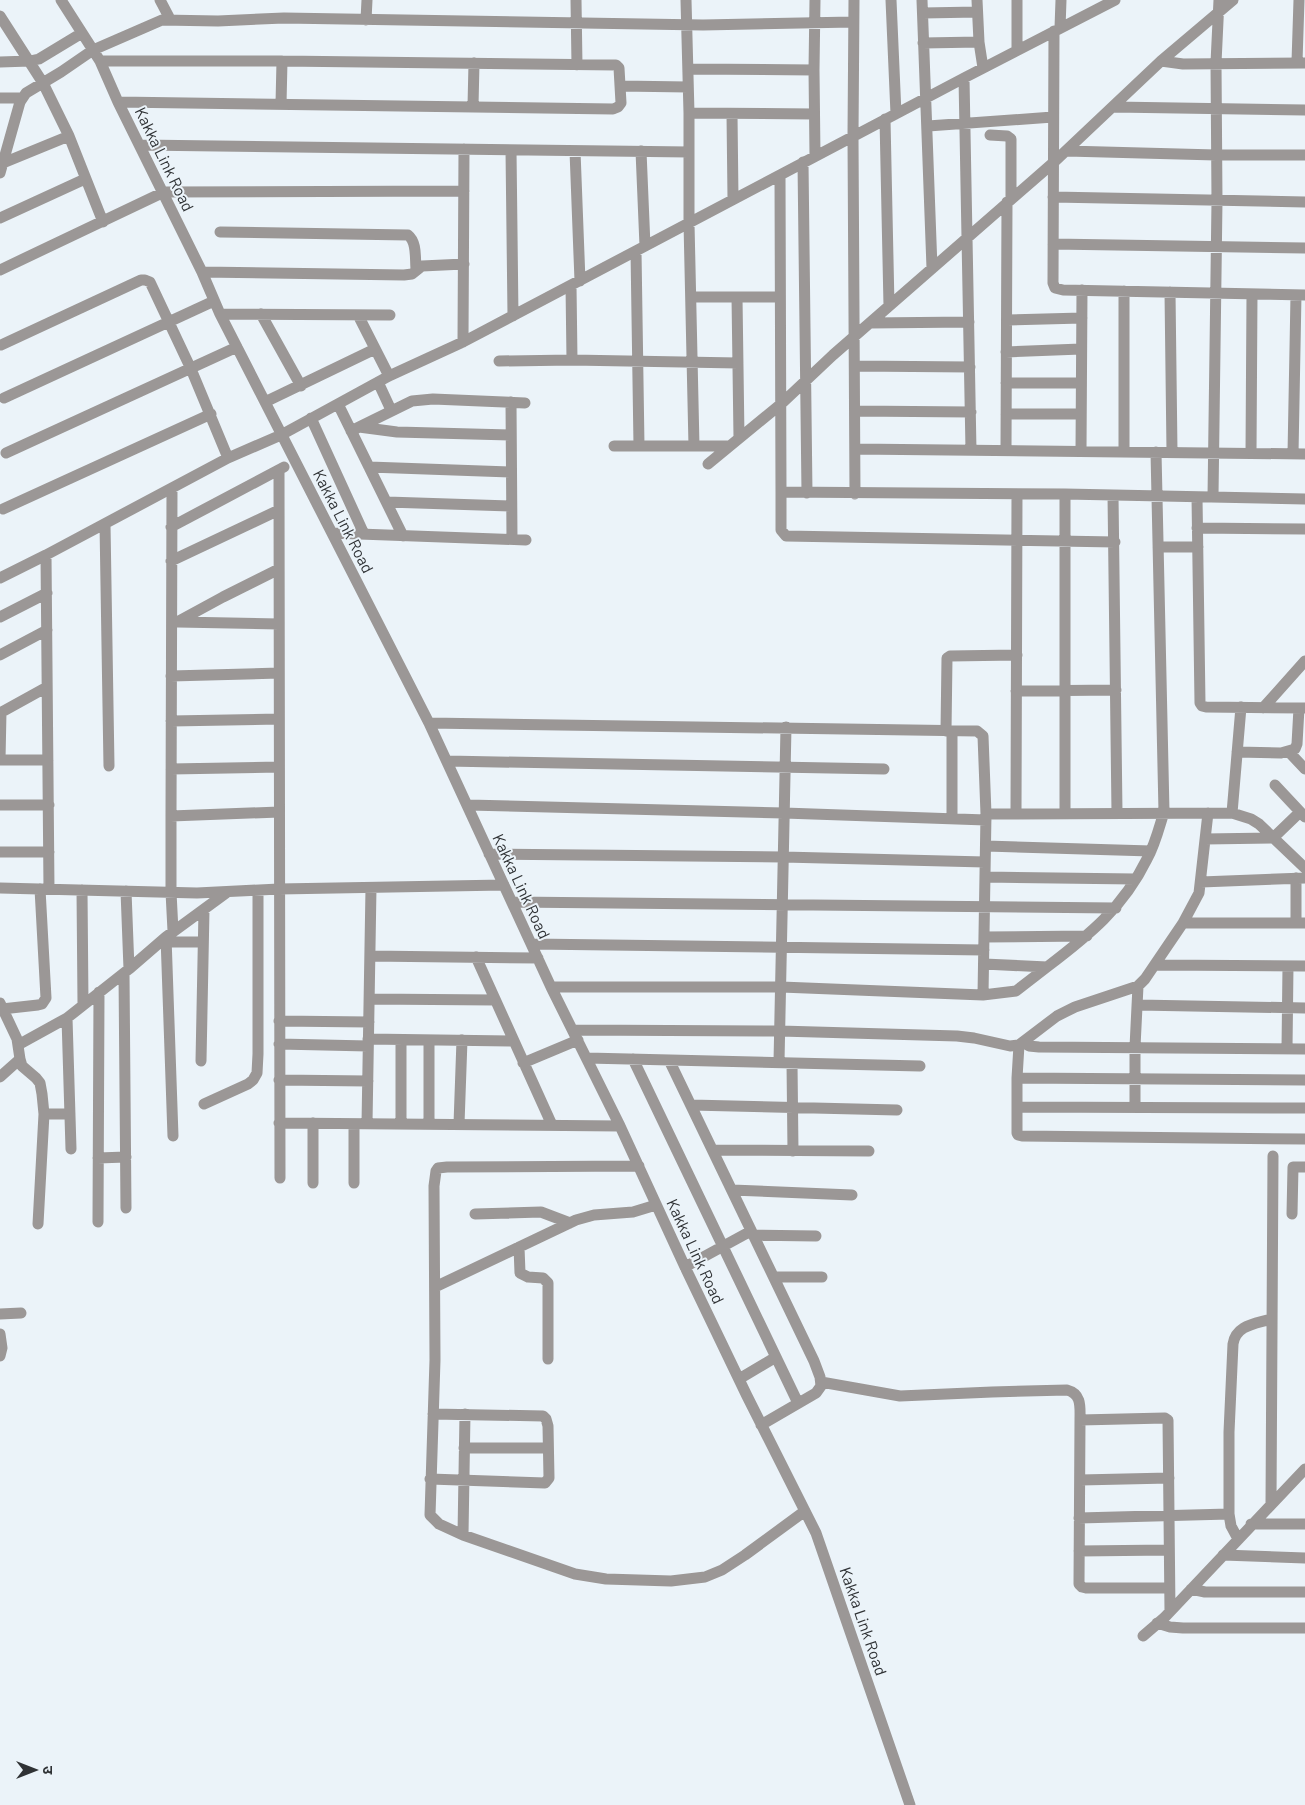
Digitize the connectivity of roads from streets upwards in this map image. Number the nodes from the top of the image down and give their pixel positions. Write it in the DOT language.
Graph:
graph roads {
  1 [pos="61,0"];
  2 [pos="160,0"];
  3 [pos="367,0"];
  4 [pos="576,0"];
  5 [pos="686,0"];
  6 [pos="815,0"];
  7 [pos="854,0"];
  8 [pos="891,0"];
  9 [pos="922,0"];
  10 [pos="977,0"];
  11 [pos="1017,0"];
  12 [pos="1061,0"];
  13 [pos="1233,0"];
  14 [pos="1299,0"];
  15 [pos="1109,1"];
  16 [pos="1219,6"];
  17 [pos="977,12"];
  18 [pos="923,13"];
  19 [pos="0,16"];
  20 [pos="170,18"];
  21 [pos="366,20"];
  22 [pos="854,22"];
  23 [pos="815,23"];
  24 [pos="576,24"];
  25 [pos="685,24"];
  26 [pos="3,26"];
  27 [pos="1057,29"];
  28 [pos="82,33"];
  29 [pos="979,42"];
  30 [pos="924,43"];
  31 [pos="93,50"];
  32 [pos="1017,50"];
  33 [pos="30,61"];
  34 [pos="100,61"];
  35 [pos="282,61"];
  36 [pos="1161,61"];
  37 [pos="0,62"];
  38 [pos="1301,62"];
  39 [pos="474,63"];
  40 [pos="577,64"];
  41 [pos="1216,64"];
  42 [pos="983,68"];
  43 [pos="688,69"];
  44 [pos="814,70"];
  45 [pos="964,78"];
  46 [pos="43,83"];
  47 [pos="620,86"];
  48 [pos="688,87"];
  49 [pos="0,98"];
  50 [pos="22,98"];
  51 [pos="925,98"];
  52 [pos="118,102"];
  53 [pos="281,104"];
  54 [pos="473,106"];
  55 [pos="1114,107"];
  56 [pos="1216,109"];
  57 [pos="1305,110"];
  58 [pos="689,113"];
  59 [pos="732,114"];
  60 [pos="814,114"];
  61 [pos="896,114"];
  62 [pos="1053,117"];
  63 [pos="885,120"];
  64 [pos="965,122"];
  65 [pos="928,126"];
  66 [pos="990,135"];
  67 [pos="69,136"];
  68 [pos="853,136"];
  69 [pos="4,145"];
  70 [pos="140,145"];
  71 [pos="464,149"];
  72 [pos="511,150"];
  73 [pos="575,150"];
  74 [pos="641,151"];
  75 [pos="1067,151"];
  76 [pos="689,152"];
  77 [pos="1216,155"];
  78 [pos="1305,155"];
  79 [pos="815,156"];
  80 [pos="804,162"];
  81 [pos="1053,163"];
  82 [pos="2,168"];
  83 [pos="780,175"];
  84 [pos="85,180"];
  85 [pos="464,191"];
  86 [pos="164,192"];
  87 [pos="1053,197"];
  88 [pos="733,199"];
  89 [pos="1009,200"];
  90 [pos="1217,201"];
  91 [pos="1305,202"];
  92 [pos="0,218"];
  93 [pos="103,222"];
  94 [pos="689,223"];
  95 [pos="220,232"];
  96 [pos="968,236"];
  97 [pos="1053,244"];
  98 [pos="1216,247"];
  99 [pos="1305,248"];
  100 [pos="640,249"];
  101 [pos="464,264"];
  102 [pos="932,268"];
  103 [pos="416,269"];
  104 [pos="0,270"];
  105 [pos="202,272"];
  106 [pos="575,283"];
  107 [pos="1082,290"];
  108 [pos="1124,291"];
  109 [pos="1170,292"];
  110 [pos="1215,293"];
  111 [pos="1252,294"];
  112 [pos="1300,294"];
  113 [pos="691,297"];
  114 [pos="737,297"];
  115 [pos="780,297"];
  116 [pos="214,301"];
  117 [pos="889,306"];
  118 [pos="220,314"];
  119 [pos="261,314"];
  120 [pos="358,315"];
  121 [pos="390,315"];
  122 [pos="513,316"];
  123 [pos="1082,318"];
  124 [pos="1006,320"];
  125 [pos="169,322"];
  126 [pos="969,322"];
  127 [pos="870,323"];
  128 [pos="855,336"];
  129 [pos="463,342"];
  130 [pos="1,345"];
  131 [pos="237,347"];
  132 [pos="375,349"];
  133 [pos="1082,349"];
  134 [pos="1006,352"];
  135 [pos="572,360"];
  136 [pos="499,361"];
  137 [pos="637,362"];
  138 [pos="692,363"];
  139 [pos="738,363"];
  140 [pos="855,366"];
  141 [pos="970,368"];
  142 [pos="191,369"];
  143 [pos="389,376"];
  144 [pos="806,380"];
  145 [pos="378,382"];
  146 [pos="1006,382"];
  147 [pos="1081,382"];
  148 [pos="301,386"];
  149 [pos="4,398"];
  150 [pos="265,402"];
  151 [pos="510,402"];
  152 [pos="525,403"];
  153 [pos="338,404"];
  154 [pos="781,404"];
  155 [pos="391,410"];
  156 [pos="855,411"];
  157 [pos="970,412"];
  158 [pos="211,414"];
  159 [pos="1006,414"];
  160 [pos="1081,414"];
  161 [pos="311,418"];
  162 [pos="355,429"];
  163 [pos="281,435"];
  164 [pos="511,435"];
  165 [pos="739,438"];
  166 [pos="614,446"];
  167 [pos="639,446"];
  168 [pos="694,446"];
  169 [pos="729,446"];
  170 [pos="855,449"];
  171 [pos="971,450"];
  172 [pos="1006,450"];
  173 [pos="1081,451"];
  174 [pos="1124,451"];
  175 [pos="1156,452"];
  176 [pos="1172,452"];
  177 [pos="1213,452"];
  178 [pos="6,453"];
  179 [pos="1252,453"];
  180 [pos="1299,454"];
  181 [pos="228,458"];
  182 [pos="295,462"];
  183 [pos="708,464"];
  184 [pos="369,467"];
  185 [pos="279,470"];
  186 [pos="511,472"];
  187 [pos="172,489"];
  188 [pos="782,492"];
  189 [pos="807,493"];
  190 [pos="855,494"];
  191 [pos="1017,494"];
  192 [pos="1065,494"];
  193 [pos="1113,495"];
  194 [pos="1157,496"];
  195 [pos="1197,497"];
  196 [pos="1213,497"];
  197 [pos="1305,499"];
  198 [pos="387,502"];
  199 [pos="511,506"];
  200 [pos="3,509"];
  201 [pos="279,510"];
  202 [pos="105,524"];
  203 [pos="171,527"];
  204 [pos="1197,528"];
  205 [pos="1305,529"];
  206 [pos="332,533"];
  207 [pos="364,534"];
  208 [pos="403,536"];
  209 [pos="512,540"];
  210 [pos="526,540"];
  211 [pos="1017,540"];
  212 [pos="1065,542"];
  213 [pos="1114,542"];
  214 [pos="1158,547"];
  215 [pos="1198,547"];
  216 [pos="46,555"];
  217 [pos="171,561"];
  218 [pos="279,569"];
  219 [pos="0,578"];
  220 [pos="47,593"];
  221 [pos="0,617"];
  222 [pos="174,623"];
  223 [pos="279,624"];
  224 [pos="47,630"];
  225 [pos="0,655"];
  226 [pos="1017,655"];
  227 [pos="1305,661"];
  228 [pos="279,673"];
  229 [pos="171,676"];
  230 [pos="47,687"];
  231 [pos="1065,690"];
  232 [pos="1116,690"];
  233 [pos="1016,691"];
  234 [pos="1241,707"];
  235 [pos="1263,708"];
  236 [pos="1302,708"];
  237 [pos="0,713"];
  238 [pos="279,719"];
  239 [pos="171,721"];
  240 [pos="430,723"];
  241 [pos="786,727"];
  242 [pos="949,731"];
  243 [pos="1237,752"];
  244 [pos="1289,752"];
  245 [pos="0,760"];
  246 [pos="48,760"];
  247 [pos="447,761"];
  248 [pos="109,766"];
  249 [pos="785,766"];
  250 [pos="279,767"];
  251 [pos="171,769"];
  252 [pos="884,769"];
  253 [pos="1305,769"];
  254 [pos="1275,785"];
  255 [pos="0,805"];
  256 [pos="48,805"];
  257 [pos="468,805"];
  258 [pos="279,812"];
  259 [pos="1164,812"];
  260 [pos="784,813"];
  261 [pos="1065,813"];
  262 [pos="1118,813"];
  263 [pos="1208,813"];
  264 [pos="1232,813"];
  265 [pos="1016,814"];
  266 [pos="1302,814"];
  267 [pos="171,816"];
  268 [pos="986,817"];
  269 [pos="952,819"];
  270 [pos="1273,838"];
  271 [pos="1205,839"];
  272 [pos="986,846"];
  273 [pos="1151,851"];
  274 [pos="0,852"];
  275 [pos="49,852"];
  276 [pos="489,854"];
  277 [pos="784,857"];
  278 [pos="985,862"];
  279 [pos="1305,868"];
  280 [pos="985,877"];
  281 [pos="1300,878"];
  282 [pos="1135,879"];
  283 [pos="1201,882"];
  284 [pos="504,885"];
  285 [pos="0,888"];
  286 [pos="371,888"];
  287 [pos="45,889"];
  288 [pos="279,889"];
  289 [pos="82,890"];
  290 [pos="126,891"];
  291 [pos="258,891"];
  292 [pos="171,892"];
  293 [pos="226,893"];
  294 [pos="512,902"];
  295 [pos="782,904"];
  296 [pos="984,908"];
  297 [pos="1116,908"];
  298 [pos="204,910"];
  299 [pos="1300,923"];
  300 [pos="1183,924"];
  301 [pos="1087,936"];
  302 [pos="169,937"];
  303 [pos="984,937"];
  304 [pos="203,942"];
  305 [pos="532,944"];
  306 [pos="782,948"];
  307 [pos="984,950"];
  308 [pos="370,956"];
  309 [pos="476,957"];
  310 [pos="538,958"];
  311 [pos="984,964"];
  312 [pos="1156,965"];
  313 [pos="1288,966"];
  314 [pos="1305,966"];
  315 [pos="1047,967"];
  316 [pos="127,971"];
  317 [pos="1138,986"];
  318 [pos="551,987"];
  319 [pos="781,987"];
  320 [pos="99,992"];
  321 [pos="983,995"];
  322 [pos="369,999"];
  323 [pos="495,1000"];
  324 [pos="1,1004"];
  325 [pos="83,1004"];
  326 [pos="1138,1005"];
  327 [pos="1288,1007"];
  328 [pos="1305,1008"];
  329 [pos="67,1018"];
  330 [pos="279,1021"];
  331 [pos="369,1022"];
  332 [pos="780,1031"];
  333 [pos="575,1035"];
  334 [pos="401,1040"];
  335 [pos="429,1040"];
  336 [pos="462,1040"];
  337 [pos="514,1041"];
  338 [pos="368,1042"];
  339 [pos="279,1044"];
  340 [pos="1021,1044"];
  341 [pos="18,1045"];
  342 [pos="1135,1047"];
  343 [pos="1287,1049"];
  344 [pos="1305,1049"];
  345 [pos="587,1058"];
  346 [pos="20,1059"];
  347 [pos="633,1059"];
  348 [pos="669,1060"];
  349 [pos="201,1061"];
  350 [pos="779,1062"];
  351 [pos="523,1063"];
  352 [pos="792,1063"];
  353 [pos="920,1066"];
  354 [pos="0,1077"];
  355 [pos="1018,1078"];
  356 [pos="1135,1078"];
  357 [pos="279,1080"];
  358 [pos="1305,1080"];
  359 [pos="368,1081"];
  360 [pos="204,1104"];
  361 [pos="691,1105"];
  362 [pos="793,1107"];
  363 [pos="1017,1107"];
  364 [pos="1135,1107"];
  365 [pos="1305,1108"];
  366 [pos="897,1110"];
  367 [pos="44,1114"];
  368 [pos="70,1114"];
  369 [pos="280,1123"];
  370 [pos="313,1123"];
  371 [pos="354,1124"];
  372 [pos="367,1124"];
  373 [pos="401,1124"];
  374 [pos="430,1124"];
  375 [pos="459,1124"];
  376 [pos="552,1125"];
  377 [pos="620,1126"];
  378 [pos="173,1136"];
  379 [pos="1305,1139"];
  380 [pos="71,1149"];
  381 [pos="713,1150"];
  382 [pos="793,1151"];
  383 [pos="870,1151"];
  384 [pos="1273,1156"];
  385 [pos="126,1157"];
  386 [pos="98,1158"];
  387 [pos="638,1166"];
  388 [pos="1305,1167"];
  389 [pos="280,1178"];
  390 [pos="313,1183"];
  391 [pos="354,1183"];
  392 [pos="732,1190"];
  393 [pos="852,1195"];
  394 [pos="656,1204"];
  395 [pos="126,1208"];
  396 [pos="475,1214"];
  397 [pos="1292,1214"];
  398 [pos="98,1222"];
  399 [pos="570,1223"];
  400 [pos="38,1224"];
  401 [pos="752,1233"];
  402 [pos="816,1236"];
  403 [pos="722,1246"];
  404 [pos="519,1247"];
  405 [pos="685,1267"];
  406 [pos="774,1277"];
  407 [pos="822,1277"];
  408 [pos="435,1287"];
  409 [pos="21,1313"];
  410 [pos="0,1314"];
  411 [pos="1271,1319"];
  412 [pos="0,1334"];
  413 [pos="0,1356"];
  414 [pos="776,1357"];
  415 [pos="548,1359"];
  416 [pos="739,1379"];
  417 [pos="821,1382"];
  418 [pos="798,1403"];
  419 [pos="433,1414"];
  420 [pos="465,1414"];
  421 [pos="1080,1420"];
  422 [pos="761,1425"];
  423 [pos="464,1448"];
  424 [pos="548,1448"];
  425 [pos="1305,1469"];
  426 [pos="1169,1478"];
  427 [pos="430,1479"];
  428 [pos="464,1480"];
  429 [pos="1080,1480"];
  430 [pos="1271,1504"];
  431 [pos="805,1511"];
  432 [pos="1230,1514"];
  433 [pos="1169,1516"];
  434 [pos="1079,1518"];
  435 [pos="1252,1524"];
  436 [pos="1305,1524"];
  437 [pos="463,1535"];
  438 [pos="1238,1539"];
  439 [pos="1169,1550"];
  440 [pos="1079,1551"];
  441 [pos="1223,1555"];
  442 [pos="1305,1558"];
  443 [pos="1169,1588"];
  444 [pos="1191,1590"];
  445 [pos="1305,1592"];
  446 [pos="1170,1612"];
  447 [pos="1157,1623"];
  448 [pos="1305,1628"];
  449 [pos="1142,1636"];
  450 [pos="910,1805"];
  1 -- 28 [label="street, Kakka Link Road"];
  2 -- 20 [label="street"];
  3 -- 21 [label="street"];
  4 -- 24 [label="street"];
  5 -- 25 [label="street"];
  6 -- 23 [label="street"];
  7 -- 22 [label="street"];
  8 -- 61 [label="street"];
  9 -- 18 [label="street"];
  10 -- 17 [label="street"];
  11 -- 32 [label="street"];
  12 -- 27 [label="street"];
  13 -- 16 [label="street"];
  14 -- 38 [label="street"];
  15 -- 27 [label="street"];
  16 -- 36 [label="street"];
  16 -- 41 [label="street"];
  17 -- 18 [label="street"];
  17 -- 29 [label="street"];
  18 -- 30 [label="street"];
  19 -- 26 [label="street"];
  20 -- 21 [label="street"];
  20 -- 31 [label="street"];
  21 -- 24 [label="street"];
  22 -- 23 [label="street"];
  22 -- 68 [label="street"];
  23 -- 25 [label="street"];
  23 -- 44 [label="street"];
  24 -- 25 [label="street"];
  24 -- 40 [label="street"];
  25 -- 43 [label="street"];
  26 -- 33 [label="street"];
  27 -- 32 [label="street"];
  27 -- 62 [label="street"];
  28 -- 31 [label="street, Kakka Link Road"];
  28 -- 33 [label="street"];
  29 -- 30 [label="street"];
  29 -- 42 [label="street"];
  30 -- 51 [label="street"];
  31 -- 34 [label="street, Kakka Link Road"];
  31 -- 46 [label="street"];
  32 -- 42 [label="street"];
  33 -- 37 [label="street"];
  33 -- 46 [label="street"];
  34 -- 35 [label="street"];
  34 -- 52 [label="street, Kakka Link Road"];
  35 -- 39 [label="street"];
  35 -- 53 [label="street"];
  36 -- 41 [label="street"];
  36 -- 55 [label="street"];
  38 -- 41 [label="street"];
  39 -- 40 [label="street"];
  39 -- 54 [label="street"];
  40 -- 47 [label="street"];
  41 -- 56 [label="street"];
  42 -- 45 [label="street"];
  43 -- 44 [label="street"];
  43 -- 48 [label="street"];
  44 -- 60 [label="street"];
  45 -- 51 [label="street"];
  45 -- 64 [label="street"];
  46 -- 50 [label="street"];
  46 -- 67 [label="street"];
  47 -- 48 [label="street"];
  47 -- 54 [label="street"];
  48 -- 58 [label="street"];
  49 -- 50 [label="street"];
  50 -- 69 [label="street"];
  51 -- 61 [label="street"];
  51 -- 65 [label="street"];
  52 -- 53 [label="street"];
  52 -- 70 [label="street, Kakka Link Road"];
  53 -- 54 [label="street"];
  55 -- 56 [label="street"];
  55 -- 75 [label="street"];
  56 -- 57 [label="street"];
  56 -- 77 [label="street"];
  58 -- 59 [label="street"];
  58 -- 76 [label="street"];
  59 -- 60 [label="street"];
  59 -- 88 [label="street"];
  60 -- 79 [label="street"];
  61 -- 63 [label="street"];
  62 -- 64 [label="street"];
  62 -- 81 [label="street"];
  63 -- 68 [label="street"];
  63 -- 117 [label="street"];
  64 -- 65 [label="street"];
  64 -- 96 [label="street"];
  65 -- 102 [label="street"];
  66 -- 89 [label="street"];
  67 -- 82 [label="street"];
  67 -- 84 [label="street"];
  68 -- 79 [label="street"];
  68 -- 128 [label="street"];
  69 -- 82 [label="street"];
  70 -- 71 [label="street"];
  70 -- 86 [label="street, Kakka Link Road"];
  71 -- 72 [label="street"];
  71 -- 85 [label="street"];
  72 -- 73 [label="street"];
  72 -- 122 [label="street"];
  73 -- 74 [label="street"];
  73 -- 106 [label="street"];
  74 -- 76 [label="street"];
  74 -- 100 [label="street"];
  75 -- 77 [label="street"];
  75 -- 81 [label="street"];
  76 -- 94 [label="street"];
  77 -- 78 [label="street"];
  77 -- 90 [label="street"];
  79 -- 80 [label="street"];
  80 -- 83 [label="street"];
  80 -- 144 [label="street"];
  81 -- 87 [label="street"];
  81 -- 89 [label="street"];
  83 -- 88 [label="street"];
  83 -- 115 [label="street"];
  84 -- 92 [label="street"];
  84 -- 93 [label="street"];
  85 -- 86 [label="street"];
  85 -- 101 [label="street"];
  86 -- 93 [label="street"];
  86 -- 105 [label="street, Kakka Link Road"];
  87 -- 90 [label="street"];
  87 -- 97 [label="street"];
  88 -- 94 [label="street"];
  89 -- 96 [label="street"];
  89 -- 124 [label="street"];
  90 -- 91 [label="street"];
  90 -- 98 [label="street"];
  93 -- 104 [label="street"];
  94 -- 100 [label="street"];
  94 -- 113 [label="street"];
  95 -- 103 [label="street"];
  96 -- 102 [label="street"];
  96 -- 126 [label="street"];
  97 -- 98 [label="street"];
  97 -- 107 [label="street"];
  98 -- 99 [label="street"];
  98 -- 110 [label="street"];
  100 -- 106 [label="street"];
  100 -- 137 [label="street"];
  101 -- 103 [label="street"];
  101 -- 129 [label="street"];
  102 -- 117 [label="street"];
  103 -- 105 [label="street"];
  105 -- 116 [label="street, Kakka Link Road"];
  106 -- 122 [label="street"];
  106 -- 135 [label="street"];
  107 -- 108 [label="street"];
  107 -- 123 [label="street"];
  108 -- 109 [label="street"];
  108 -- 174 [label="street"];
  109 -- 110 [label="street"];
  109 -- 176 [label="street"];
  110 -- 111 [label="street"];
  110 -- 177 [label="street"];
  111 -- 112 [label="street"];
  111 -- 179 [label="street"];
  112 -- 180 [label="street"];
  113 -- 114 [label="street"];
  113 -- 138 [label="street"];
  114 -- 115 [label="street"];
  114 -- 139 [label="street"];
  115 -- 154 [label="street"];
  116 -- 118 [label="street, Kakka Link Road"];
  116 -- 125 [label="street"];
  117 -- 127 [label="street"];
  118 -- 119 [label="street"];
  118 -- 131 [label="street, Kakka Link Road"];
  119 -- 120 [label="street"];
  119 -- 148 [label="street"];
  120 -- 121 [label="street"];
  120 -- 132 [label="street"];
  122 -- 129 [label="street"];
  123 -- 124 [label="street"];
  123 -- 133 [label="street"];
  124 -- 134 [label="street"];
  125 -- 130 [label="street"];
  125 -- 142 [label="street"];
  125 -- 149 [label="street"];
  126 -- 127 [label="street"];
  126 -- 141 [label="street"];
  127 -- 128 [label="street"];
  128 -- 140 [label="street"];
  128 -- 144 [label="street"];
  129 -- 143 [label="street"];
  131 -- 142 [label="street"];
  131 -- 150 [label="street, Kakka Link Road"];
  132 -- 143 [label="street"];
  132 -- 148 [label="street"];
  133 -- 134 [label="street"];
  133 -- 147 [label="street"];
  134 -- 146 [label="street"];
  135 -- 136 [label="street"];
  135 -- 137 [label="street"];
  137 -- 138 [label="street"];
  137 -- 167 [label="street"];
  138 -- 139 [label="street"];
  138 -- 168 [label="street"];
  139 -- 165 [label="street"];
  140 -- 141 [label="street"];
  140 -- 156 [label="street"];
  141 -- 157 [label="street"];
  142 -- 158 [label="street"];
  142 -- 178 [label="street"];
  143 -- 145 [label="street"];
  144 -- 154 [label="street"];
  144 -- 189 [label="street"];
  145 -- 153 [label="street"];
  145 -- 155 [label="street"];
  146 -- 147 [label="street"];
  146 -- 159 [label="street"];
  147 -- 160 [label="street"];
  148 -- 150 [label="street"];
  150 -- 163 [label="street, Kakka Link Road"];
  151 -- 152 [label="street"];
  151 -- 155 [label="street"];
  151 -- 164 [label="street"];
  153 -- 161 [label="street"];
  153 -- 162 [label="street"];
  154 -- 165 [label="street"];
  154 -- 188 [label="street"];
  155 -- 162 [label="street"];
  156 -- 157 [label="street"];
  156 -- 170 [label="street"];
  157 -- 171 [label="street"];
  158 -- 181 [label="street"];
  158 -- 200 [label="street"];
  159 -- 160 [label="street"];
  159 -- 172 [label="street"];
  160 -- 173 [label="street"];
  161 -- 163 [label="street"];
  161 -- 207 [label="street"];
  162 -- 164 [label="street"];
  162 -- 184 [label="street"];
  163 -- 181 [label="street"];
  163 -- 182 [label="street, Kakka Link Road"];
  164 -- 186 [label="street"];
  165 -- 169 [label="street"];
  166 -- 167 [label="street"];
  167 -- 168 [label="street"];
  168 -- 169 [label="street"];
  169 -- 183 [label="street"];
  170 -- 171 [label="street"];
  170 -- 190 [label="street"];
  171 -- 172 [label="street"];
  172 -- 173 [label="street"];
  173 -- 174 [label="street"];
  174 -- 175 [label="street"];
  175 -- 176 [label="street"];
  175 -- 194 [label="street"];
  176 -- 177 [label="street"];
  177 -- 179 [label="street"];
  177 -- 196 [label="street"];
  179 -- 180 [label="street"];
  181 -- 187 [label="street"];
  182 -- 185 [label="street"];
  182 -- 206 [label="street, Kakka Link Road"];
  184 -- 186 [label="street"];
  184 -- 198 [label="street"];
  185 -- 201 [label="street"];
  185 -- 203 [label="street"];
  186 -- 199 [label="street"];
  187 -- 202 [label="street"];
  187 -- 203 [label="street"];
  188 -- 189 [label="street"];
  188 -- 211 [label="street"];
  189 -- 190 [label="street"];
  190 -- 191 [label="street"];
  191 -- 192 [label="street"];
  191 -- 211 [label="street"];
  192 -- 193 [label="street"];
  192 -- 212 [label="street"];
  193 -- 194 [label="street"];
  193 -- 213 [label="street"];
  194 -- 195 [label="street"];
  194 -- 214 [label="street"];
  195 -- 196 [label="street"];
  195 -- 204 [label="street"];
  196 -- 197 [label="street"];
  198 -- 199 [label="street"];
  198 -- 208 [label="street"];
  199 -- 209 [label="street"];
  201 -- 217 [label="street"];
  201 -- 218 [label="street"];
  202 -- 216 [label="street"];
  202 -- 248 [label="street"];
  203 -- 217 [label="street"];
  204 -- 205 [label="street"];
  204 -- 215 [label="street"];
  206 -- 207 [label="street"];
  206 -- 240 [label="street, Kakka Link Road"];
  207 -- 208 [label="street"];
  208 -- 209 [label="street"];
  209 -- 210 [label="street"];
  211 -- 212 [label="street"];
  211 -- 226 [label="street"];
  212 -- 213 [label="street"];
  212 -- 231 [label="street"];
  213 -- 232 [label="street"];
  214 -- 215 [label="street"];
  214 -- 259 [label="street"];
  215 -- 234 [label="street"];
  216 -- 219 [label="street"];
  216 -- 220 [label="street"];
  217 -- 222 [label="street"];
  218 -- 222 [label="street"];
  218 -- 223 [label="street"];
  220 -- 221 [label="street"];
  220 -- 224 [label="street"];
  222 -- 223 [label="street"];
  222 -- 229 [label="street"];
  223 -- 228 [label="street"];
  224 -- 225 [label="street"];
  224 -- 230 [label="street"];
  226 -- 233 [label="street"];
  226 -- 242 [label="street"];
  227 -- 235 [label="street"];
  228 -- 229 [label="street"];
  228 -- 238 [label="street"];
  229 -- 239 [label="street"];
  230 -- 237 [label="street"];
  230 -- 246 [label="street"];
  231 -- 232 [label="street"];
  231 -- 233 [label="street"];
  231 -- 261 [label="street"];
  232 -- 262 [label="street"];
  233 -- 265 [label="street"];
  234 -- 235 [label="street"];
  234 -- 243 [label="street"];
  235 -- 236 [label="street"];
  236 -- 244 [label="street"];
  237 -- 245 [label="street"];
  238 -- 239 [label="street"];
  238 -- 250 [label="street"];
  239 -- 251 [label="street"];
  240 -- 241 [label="street"];
  240 -- 247 [label="street, Kakka Link Road"];
  241 -- 242 [label="street"];
  241 -- 249 [label="street"];
  242 -- 268 [label="street"];
  242 -- 269 [label="street"];
  243 -- 244 [label="street"];
  243 -- 264 [label="street"];
  244 -- 253 [label="street"];
  245 -- 246 [label="street"];
  246 -- 256 [label="street"];
  247 -- 249 [label="street"];
  247 -- 257 [label="street, Kakka Link Road"];
  249 -- 252 [label="street"];
  249 -- 260 [label="street"];
  250 -- 251 [label="street"];
  250 -- 258 [label="street"];
  251 -- 267 [label="street"];
  254 -- 266 [label="street"];
  255 -- 256 [label="street"];
  256 -- 275 [label="street"];
  257 -- 260 [label="street"];
  257 -- 276 [label="street, Kakka Link Road"];
  258 -- 267 [label="street"];
  258 -- 288 [label="street"];
  259 -- 262 [label="street"];
  259 -- 263 [label="street"];
  259 -- 273 [label="street"];
  260 -- 269 [label="street"];
  260 -- 277 [label="street"];
  261 -- 262 [label="street"];
  261 -- 265 [label="street"];
  263 -- 264 [label="street"];
  263 -- 271 [label="street"];
  264 -- 270 [label="street"];
  265 -- 268 [label="street"];
  266 -- 270 [label="street"];
  267 -- 292 [label="street"];
  268 -- 269 [label="street"];
  268 -- 272 [label="street"];
  270 -- 271 [label="street"];
  270 -- 279 [label="street"];
  271 -- 283 [label="street"];
  272 -- 273 [label="street"];
  272 -- 278 [label="street"];
  273 -- 282 [label="street"];
  274 -- 275 [label="street"];
  275 -- 287 [label="street"];
  276 -- 277 [label="street"];
  276 -- 284 [label="street, Kakka Link Road"];
  277 -- 278 [label="street"];
  277 -- 295 [label="street"];
  278 -- 280 [label="street"];
  280 -- 282 [label="street"];
  280 -- 296 [label="street"];
  281 -- 283 [label="street"];
  281 -- 299 [label="street"];
  282 -- 297 [label="street"];
  283 -- 300 [label="street"];
  284 -- 286 [label="street"];
  284 -- 294 [label="street, Kakka Link Road"];
  285 -- 287 [label="street"];
  286 -- 288 [label="street"];
  286 -- 308 [label="street"];
  287 -- 289 [label="street"];
  287 -- 324 [label="street"];
  288 -- 291 [label="street"];
  288 -- 330 [label="street"];
  289 -- 290 [label="street"];
  289 -- 325 [label="street"];
  290 -- 292 [label="street"];
  290 -- 316 [label="street"];
  291 -- 293 [label="street"];
  291 -- 360 [label="street"];
  292 -- 293 [label="street"];
  292 -- 302 [label="street"];
  293 -- 298 [label="street"];
  294 -- 295 [label="street"];
  294 -- 305 [label="street, Kakka Link Road"];
  295 -- 296 [label="street"];
  295 -- 306 [label="street"];
  296 -- 297 [label="street"];
  296 -- 303 [label="street"];
  297 -- 301 [label="street"];
  298 -- 302 [label="street"];
  298 -- 304 [label="street"];
  299 -- 300 [label="street"];
  300 -- 312 [label="street"];
  301 -- 303 [label="street"];
  301 -- 315 [label="street"];
  302 -- 304 [label="street"];
  302 -- 316 [label="street"];
  302 -- 378 [label="street"];
  303 -- 307 [label="street"];
  304 -- 349 [label="street"];
  305 -- 306 [label="street"];
  305 -- 310 [label="street, Kakka Link Road"];
  306 -- 307 [label="street"];
  306 -- 319 [label="street"];
  307 -- 311 [label="street"];
  308 -- 309 [label="street"];
  308 -- 322 [label="street"];
  309 -- 310 [label="street"];
  309 -- 323 [label="street"];
  310 -- 318 [label="street, Kakka Link Road"];
  311 -- 315 [label="street"];
  311 -- 321 [label="street"];
  312 -- 313 [label="street"];
  312 -- 317 [label="street"];
  313 -- 314 [label="street"];
  313 -- 327 [label="street"];
  315 -- 321 [label="street"];
  316 -- 320 [label="street"];
  316 -- 385 [label="street"];
  317 -- 326 [label="street"];
  317 -- 340 [label="street"];
  318 -- 319 [label="street"];
  318 -- 333 [label="street, Kakka Link Road"];
  319 -- 321 [label="street"];
  319 -- 332 [label="street"];
  320 -- 325 [label="street"];
  320 -- 386 [label="street"];
  322 -- 323 [label="street"];
  322 -- 331 [label="street"];
  323 -- 337 [label="street"];
  324 -- 341 [label="street"];
  325 -- 329 [label="street"];
  326 -- 327 [label="street"];
  326 -- 342 [label="street"];
  327 -- 328 [label="street"];
  327 -- 343 [label="street"];
  329 -- 341 [label="street"];
  329 -- 368 [label="street"];
  330 -- 331 [label="street"];
  330 -- 339 [label="street"];
  331 -- 338 [label="street"];
  332 -- 333 [label="street"];
  332 -- 340 [label="street"];
  332 -- 350 [label="street"];
  333 -- 345 [label="street, Kakka Link Road"];
  333 -- 351 [label="street"];
  334 -- 335 [label="street"];
  334 -- 338 [label="street"];
  334 -- 373 [label="street"];
  335 -- 336 [label="street"];
  335 -- 374 [label="street"];
  336 -- 337 [label="street"];
  336 -- 375 [label="street"];
  337 -- 351 [label="street"];
  338 -- 339 [label="street"];
  338 -- 359 [label="street"];
  339 -- 357 [label="street"];
  340 -- 342 [label="street"];
  340 -- 355 [label="street"];
  341 -- 346 [label="street"];
  342 -- 343 [label="street"];
  342 -- 356 [label="street"];
  343 -- 344 [label="street"];
  345 -- 347 [label="street"];
  345 -- 377 [label="street, Kakka Link Road"];
  346 -- 354 [label="street"];
  346 -- 367 [label="street"];
  347 -- 348 [label="street"];
  347 -- 403 [label="street"];
  348 -- 350 [label="street"];
  348 -- 361 [label="street"];
  350 -- 352 [label="street"];
  351 -- 376 [label="street"];
  352 -- 353 [label="street"];
  352 -- 362 [label="street"];
  355 -- 356 [label="street"];
  355 -- 363 [label="street"];
  356 -- 358 [label="street"];
  356 -- 364 [label="street"];
  357 -- 359 [label="street"];
  357 -- 369 [label="street"];
  359 -- 372 [label="street"];
  361 -- 362 [label="street"];
  361 -- 381 [label="street"];
  362 -- 366 [label="street"];
  362 -- 382 [label="street"];
  363 -- 364 [label="street"];
  363 -- 379 [label="street"];
  364 -- 365 [label="street"];
  367 -- 368 [label="street"];
  367 -- 400 [label="street"];
  368 -- 380 [label="street"];
  369 -- 370 [label="street"];
  369 -- 389 [label="street"];
  370 -- 371 [label="street"];
  370 -- 390 [label="street"];
  371 -- 372 [label="street"];
  371 -- 391 [label="street"];
  372 -- 373 [label="street"];
  373 -- 374 [label="street"];
  374 -- 375 [label="street"];
  375 -- 376 [label="street"];
  376 -- 377 [label="street"];
  377 -- 387 [label="street, Kakka Link Road"];
  381 -- 382 [label="street"];
  381 -- 392 [label="street"];
  382 -- 383 [label="street"];
  384 -- 411 [label="street"];
  385 -- 386 [label="street"];
  385 -- 395 [label="street"];
  386 -- 398 [label="street"];
  387 -- 394 [label="street, Kakka Link Road"];
  387 -- 408 [label="street"];
  388 -- 397 [label="street"];
  392 -- 393 [label="street"];
  392 -- 401 [label="street"];
  394 -- 399 [label="street"];
  394 -- 405 [label="street, Kakka Link Road"];
  396 -- 399 [label="street"];
  399 -- 404 [label="street"];
  401 -- 402 [label="street"];
  401 -- 403 [label="street"];
  401 -- 406 [label="street"];
  403 -- 405 [label="street"];
  403 -- 414 [label="street"];
  404 -- 408 [label="street"];
  404 -- 415 [label="street"];
  405 -- 416 [label="street, Kakka Link Road"];
  406 -- 407 [label="street"];
  406 -- 417 [label="street"];
  408 -- 419 [label="street"];
  409 -- 410 [label="street"];
  411 -- 430 [label="street"];
  411 -- 432 [label="street"];
  412 -- 413 [label="street"];
  414 -- 416 [label="street"];
  414 -- 418 [label="street"];
  416 -- 422 [label="street, Kakka Link Road"];
  417 -- 418 [label="street"];
  417 -- 421 [label="street"];
  418 -- 422 [label="street"];
  419 -- 420 [label="street"];
  419 -- 427 [label="street"];
  420 -- 423 [label="street"];
  420 -- 424 [label="street"];
  421 -- 426 [label="street"];
  421 -- 429 [label="street"];
  422 -- 431 [label="street, Kakka Link Road"];
  423 -- 424 [label="street"];
  423 -- 428 [label="street"];
  424 -- 428 [label="street"];
  425 -- 430 [label="street"];
  426 -- 429 [label="street"];
  426 -- 433 [label="street"];
  427 -- 428 [label="street"];
  427 -- 437 [label="street"];
  428 -- 437 [label="street"];
  429 -- 434 [label="street"];
  430 -- 435 [label="street"];
  431 -- 437 [label="street"];
  431 -- 450 [label="street, Kakka Link Road"];
  432 -- 433 [label="street"];
  432 -- 438 [label="street"];
  433 -- 434 [label="street"];
  433 -- 439 [label="street"];
  434 -- 440 [label="street"];
  435 -- 436 [label="street"];
  435 -- 438 [label="street"];
  438 -- 441 [label="street"];
  439 -- 440 [label="street"];
  439 -- 443 [label="street"];
  440 -- 443 [label="street"];
  441 -- 442 [label="street"];
  441 -- 444 [label="street"];
  443 -- 446 [label="street"];
  444 -- 445 [label="street"];
  444 -- 446 [label="street"];
  446 -- 447 [label="street"];
  447 -- 448 [label="street"];
  447 -- 449 [label="street"];
}
